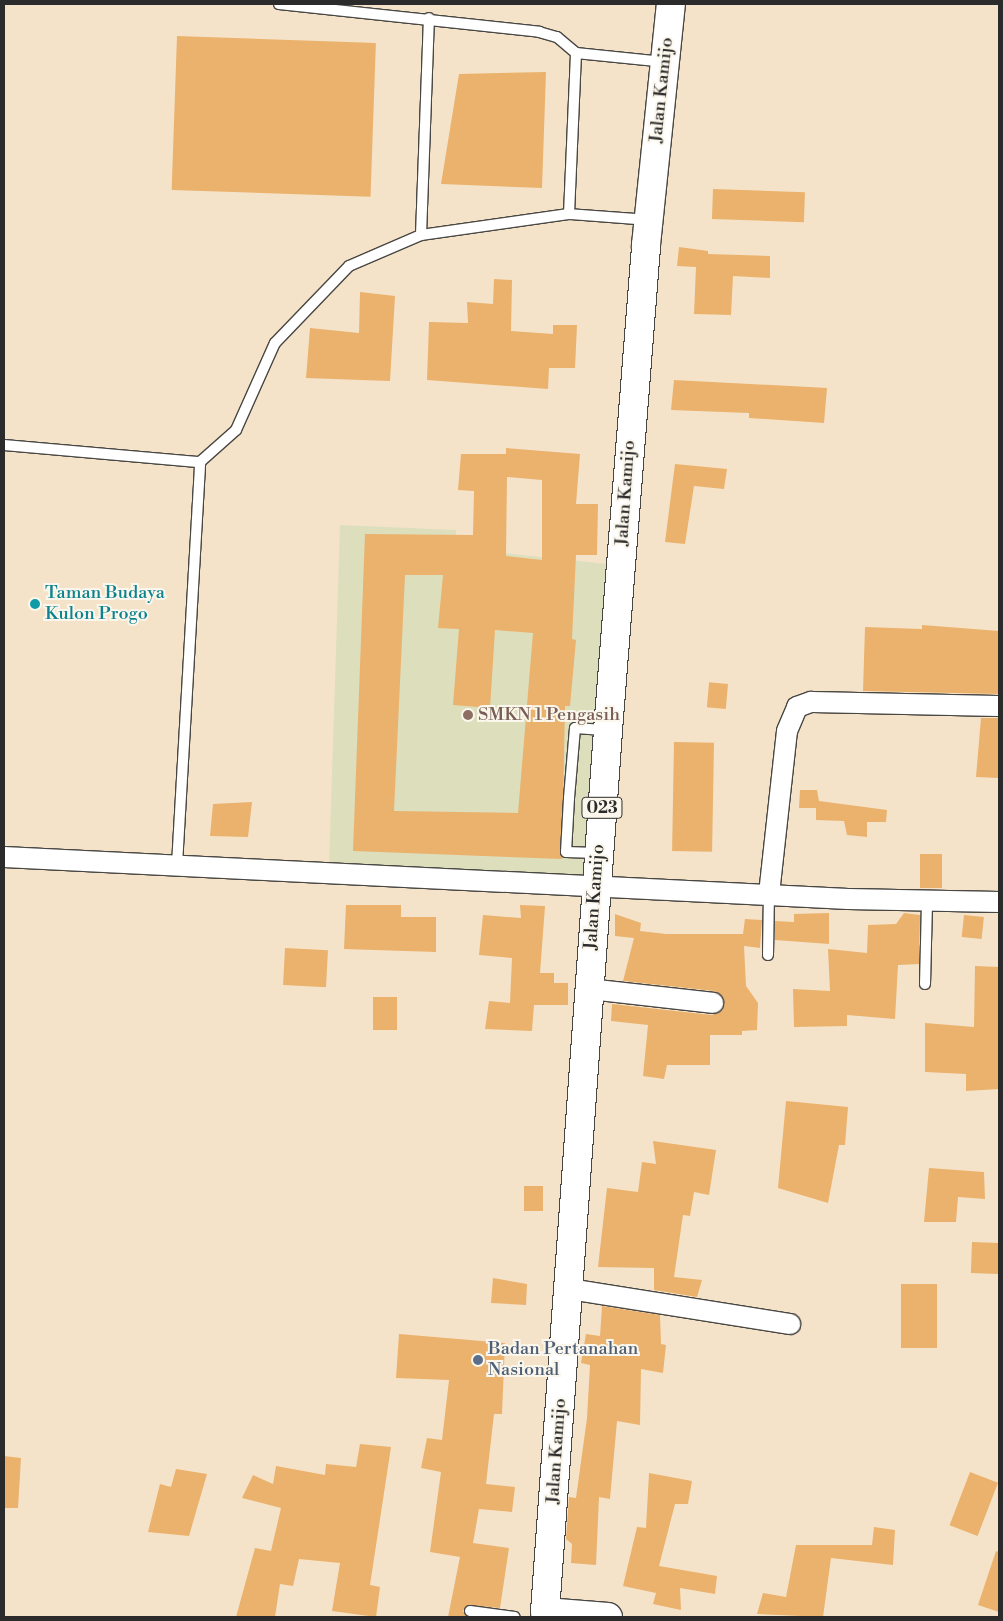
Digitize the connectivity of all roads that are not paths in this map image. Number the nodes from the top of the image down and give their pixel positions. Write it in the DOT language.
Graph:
graph roads {
  1 [pos="279,4"];
  2 [pos="671,4"];
  3 [pos="429,18"];
  4 [pos="576,53"];
  5 [pos="665,62"];
  6 [pos="569,214"];
  7 [pos="648,220"];
  8 [pos="421,235"];
  9 [pos="4,445"];
  10 [pos="200,462"];
  11 [pos="999,706"];
  12 [pos="4,857"];
  13 [pos="177,865"];
  14 [pos="596,886"];
  15 [pos="769,894"];
  16 [pos="926,900"];
  17 [pos="999,902"];
  18 [pos="768,955"];
  19 [pos="925,984"];
  20 [pos="589,989"];
  21 [pos="714,1003"];
  22 [pos="569,1289"];
  23 [pos="790,1324"];
  24 [pos="470,1611"];
  25 [pos="515,1617"];
  26 [pos="608,1617"];
  1 -- 3 [label="lane"];
  2 -- 5 [label="main road, Jalan Kamijo / 023"];
  3 -- 4 [label="lane"];
  3 -- 8 [label="lane"];
  4 -- 5 [label="lane"];
  4 -- 6 [label="lane"];
  5 -- 7 [label="main road, Jalan Kamijo / 023"];
  6 -- 7 [label="lane"];
  6 -- 8 [label="lane"];
  7 -- 14 [label="main road, Jalan Kamijo / 023"];
  8 -- 10 [label="lane"];
  9 -- 10 [label="lane"];
  10 -- 13 [label="lane"];
  11 -- 15 [label="street"];
  12 -- 13 [label="street"];
  13 -- 14 [label="street"];
  14 -- 15 [label="street"];
  14 -- 20 [label="main road, Jalan Kamijo / 023"];
  15 -- 16 [label="street"];
  15 -- 18 [label="lane"];
  16 -- 17 [label="street"];
  16 -- 19 [label="lane"];
  20 -- 21 [label="street"];
  20 -- 22 [label="main road, Jalan Kamijo / 023"];
  22 -- 23 [label="street"];
  22 -- 26 [label="main road, Jalan Kamijo / 023"];
  24 -- 25 [label="lane"];
}
